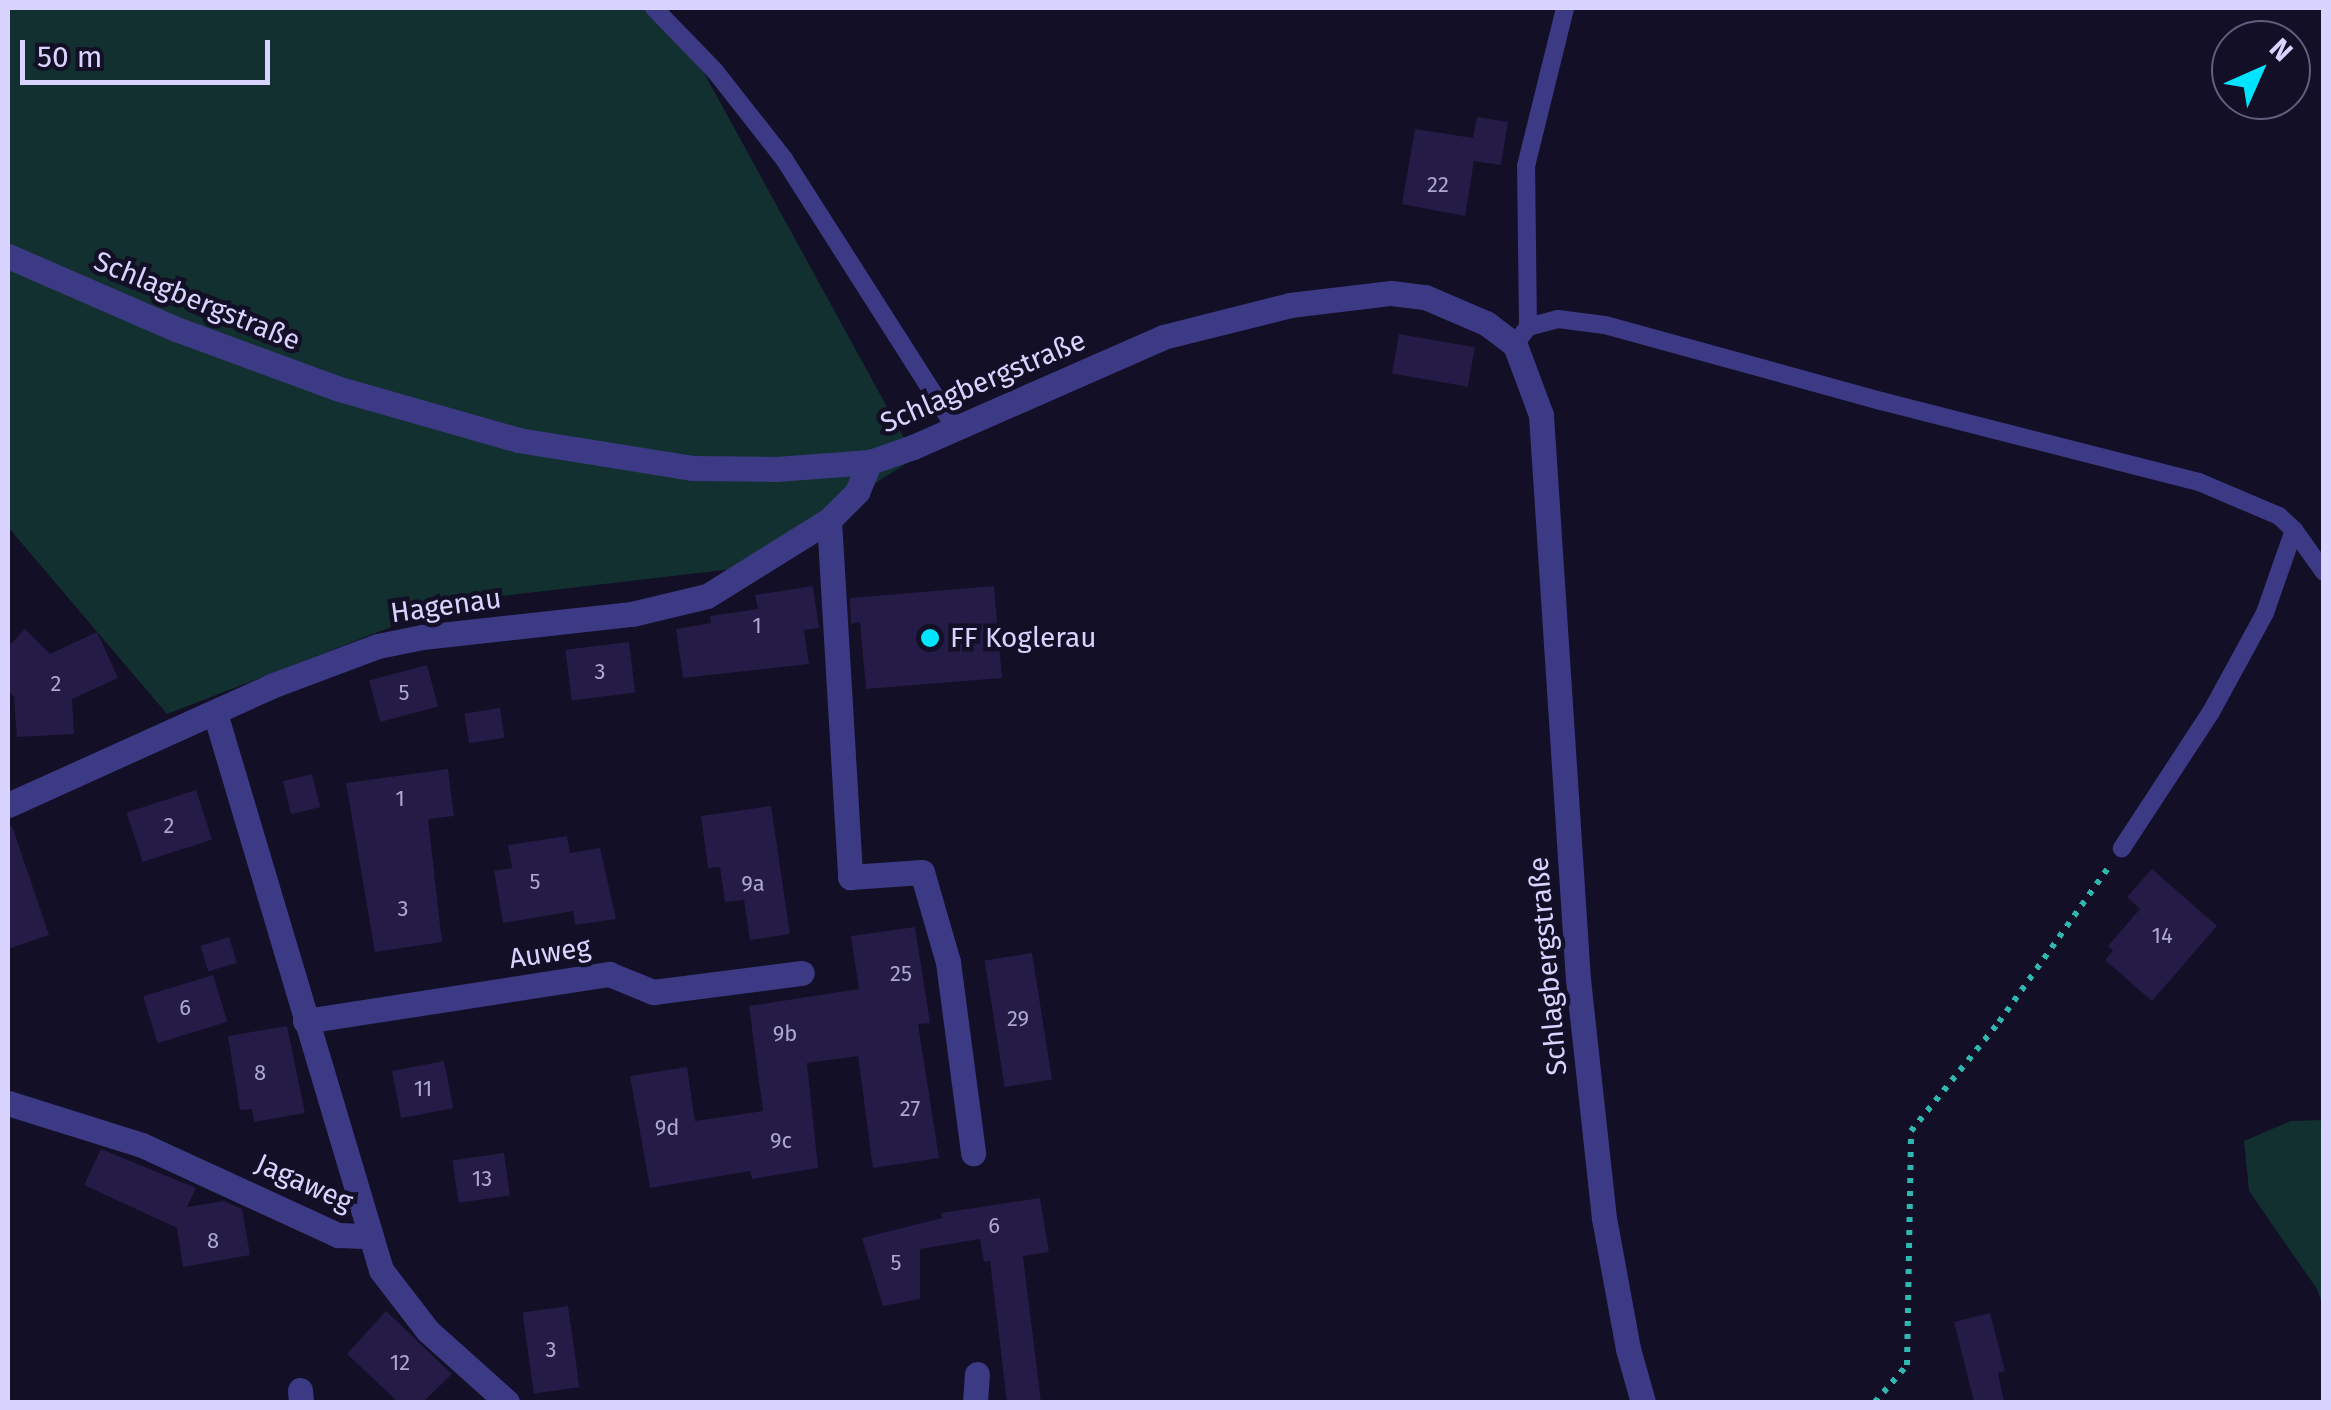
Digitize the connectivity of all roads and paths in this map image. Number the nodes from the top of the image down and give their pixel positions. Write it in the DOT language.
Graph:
graph roads {
  1 [pos="654,8"];
  2 [pos="1564,8"];
  3 [pos="8,256"];
  4 [pos="1521,336"];
  5 [pos="956,428"];
  6 [pos="870,462"];
  7 [pos="829,520"];
  8 [pos="2294,530"];
  9 [pos="2324,572"];
  10 [pos="215,714"];
  11 [pos="8,805"];
  12 [pos="2122,848"];
  13 [pos="802,973"];
  14 [pos="305,1020"];
  15 [pos="8,1103"];
  16 [pos="973,1153"];
  17 [pos="372,1236"];
  18 [pos="977,1374"];
  19 [pos="507,1402"];
  20 [pos="974,1402"];
  21 [pos="1644,1402"];
  22 [pos="1874,1402"];
  1 -- 5 [label="lane"];
  2 -- 4 [label="lane, Schlagbergstraße"];
  3 -- 6 [label="street, Schlagbergstraße"];
  4 -- 5 [label="street, Schlagbergstraße"];
  4 -- 8 [label="lane"];
  4 -- 21 [label="street, Schlagbergstraße"];
  5 -- 6 [label="street, Schlagbergstraße"];
  6 -- 7 [label="street, Hagenau"];
  7 -- 10 [label="street, Hagenau"];
  7 -- 16 [label="street"];
  8 -- 9 [label="lane"];
  8 -- 12 [label="lane"];
  10 -- 11 [label="street, Hagenau"];
  10 -- 14 [label="street"];
  12 -- 22 [label="path"];
  13 -- 14 [label="street, Auweg"];
  14 -- 17 [label="street"];
  15 -- 17 [label="street, Jagaweg"];
  17 -- 19 [label="street, Jagaweg"];
  18 -- 20 [label="street"];
}
